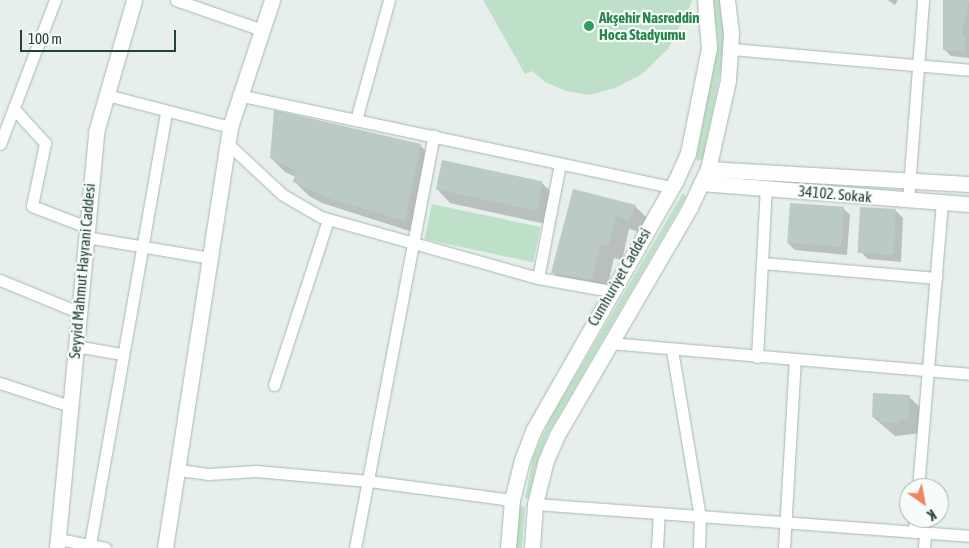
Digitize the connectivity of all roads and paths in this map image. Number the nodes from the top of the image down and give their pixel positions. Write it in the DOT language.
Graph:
graph roads {
  1 [pos="55,0"];
  2 [pos="134,0"];
  3 [pos="176,0"];
  4 [pos="272,0"];
  5 [pos="389,0"];
  6 [pos="705,0"];
  7 [pos="727,0"];
  8 [pos="923,0"];
  9 [pos="262,30"];
  10 [pos="731,50"];
  11 [pos="917,65"];
  12 [pos="969,70"];
  13 [pos="107,95"];
  14 [pos="238,96"];
  15 [pos="14,109"];
  16 [pos="166,112"];
  17 [pos="356,120"];
  18 [pos="230,127"];
  19 [pos="434,135"];
  20 [pos="227,143"];
  21 [pos="0,144"];
  22 [pos="560,164"];
  23 [pos="679,174"];
  24 [pos="704,176"];
  25 [pos="907,182"];
  26 [pos="969,184"];
  27 [pos="670,187"];
  28 [pos="766,187"];
  29 [pos="908,200"];
  30 [pos="942,203"];
  31 [pos="969,204"];
  32 [pos="328,220"];
  33 [pos="87,232"];
  34 [pos="416,244"];
  35 [pos="141,246"];
  36 [pos="210,258"];
  37 [pos="762,263"];
  38 [pos="538,278"];
  39 [pos="936,278"];
  40 [pos="0,280"];
  41 [pos="611,291"];
  42 [pos="78,312"];
  43 [pos="609,343"];
  44 [pos="75,346"];
  45 [pos="672,350"];
  46 [pos="122,354"];
  47 [pos="757,357"];
  48 [pos="795,360"];
  49 [pos="928,371"];
  50 [pos="969,374"];
  51 [pos="0,383"];
  52 [pos="274,385"];
  53 [pos="70,406"];
  54 [pos="179,470"];
  55 [pos="919,478"];
  56 [pos="369,481"];
  57 [pos="512,500"];
  58 [pos="535,504"];
  59 [pos="659,514"];
  60 [pos="700,517"];
  61 [pos="786,524"];
  62 [pos="918,528"];
  63 [pos="919,533"];
  64 [pos="969,536"];
  65 [pos="57,544"];
  66 [pos="90,544"];
  67 [pos="168,547"];
  68 [pos="105,548"];
  69 [pos="355,548"];
  70 [pos="508,548"];
  71 [pos="532,548"];
  72 [pos="657,548"];
  73 [pos="699,548"];
  74 [pos="784,548"];
  75 [pos="924,548"];
  1 -- 15 [label="street"];
  2 -- 13 [label="street, Seyyid Mahmut Hayrani Caddesi"];
  3 -- 9 [label="street"];
  4 -- 9 [label="street"];
  5 -- 17 [label="street"];
  6 -- 23 [label="street, Cumhuriyet Caddesi"];
  7 -- 10 [label="street, Cumhuriyet Caddesi"];
  8 -- 11 [label="street"];
  9 -- 14 [label="street"];
  10 -- 11 [label="street"];
  10 -- 24 [label="street, Cumhuriyet Caddesi"];
  11 -- 12 [label="street"];
  11 -- 25 [label="street"];
  13 -- 16 [label="street"];
  13 -- 33 [label="street, Seyyid Mahmut Hayrani Caddesi"];
  14 -- 17 [label="street"];
  14 -- 18 [label="street"];
  15 -- 21 [label="street"];
  15 -- 33 [label="street"];
  16 -- 18 [label="street"];
  16 -- 35 [label="street"];
  17 -- 19 [label="street"];
  18 -- 20 [label="street"];
  19 -- 22 [label="street"];
  19 -- 34 [label="street"];
  20 -- 32 [label="street"];
  20 -- 36 [label="street"];
  22 -- 27 [label="street"];
  22 -- 38 [label="street"];
  23 -- 24 [label="street"];
  23 -- 27 [label="street, Cumhuriyet Caddesi"];
  24 -- 25 [label="street, 34102. Sokak"];
  24 -- 28 [label="street, 34102. Sokak"];
  24 -- 43 [label="street, Cumhuriyet Caddesi"];
  25 -- 26 [label="street, 34102. Sokak"];
  25 -- 29 [label="street"];
  27 -- 41 [label="street, Cumhuriyet Caddesi"];
  28 -- 29 [label="street, 34102. Sokak"];
  28 -- 37 [label="street"];
  29 -- 30 [label="street, 34102. Sokak"];
  30 -- 31 [label="street, 34102. Sokak"];
  30 -- 39 [label="street"];
  32 -- 34 [label="street"];
  32 -- 52 [label="street"];
  33 -- 35 [label="street"];
  33 -- 42 [label="street, Seyyid Mahmut Hayrani Caddesi"];
  34 -- 38 [label="street"];
  34 -- 56 [label="street"];
  35 -- 36 [label="street"];
  35 -- 46 [label="street"];
  36 -- 54 [label="street"];
  37 -- 39 [label="street"];
  37 -- 47 [label="street"];
  38 -- 41 [label="street"];
  39 -- 49 [label="street"];
  40 -- 42 [label="street"];
  41 -- 57 [label="street, Cumhuriyet Caddesi"];
  42 -- 44 [label="street, Seyyid Mahmut Hayrani Caddesi"];
  43 -- 45 [label="street"];
  43 -- 58 [label="street, Cumhuriyet Caddesi"];
  44 -- 46 [label="street"];
  44 -- 53 [label="street, Seyyid Mahmut Hayrani Caddesi"];
  45 -- 47 [label="street"];
  45 -- 60 [label="street"];
  46 -- 66 [label="street"];
  47 -- 48 [label="street"];
  48 -- 49 [label="street"];
  48 -- 61 [label="street"];
  49 -- 50 [label="street"];
  49 -- 55 [label="street"];
  51 -- 53 [label="street"];
  53 -- 65 [label="street, Seyyid Mahmut Hayrani Caddesi"];
  54 -- 56 [label="street"];
  54 -- 67 [label="street"];
  56 -- 57 [label="street"];
  56 -- 69 [label="street"];
  57 -- 58 [label="street"];
  57 -- 70 [label="street, Cumhuriyet Caddesi"];
  58 -- 59 [label="street"];
  58 -- 71 [label="street, Cumhuriyet Caddesi"];
  59 -- 60 [label="street"];
  59 -- 72 [label="street"];
  60 -- 61 [label="street"];
  60 -- 73 [label="street"];
  61 -- 63 [label="street"];
  61 -- 74 [label="street"];
  62 -- 63 [label="street"];
  63 -- 64 [label="street"];
  63 -- 75 [label="street"];
  65 -- 66 [label="street"];
  66 -- 68 [label="street"];
}
